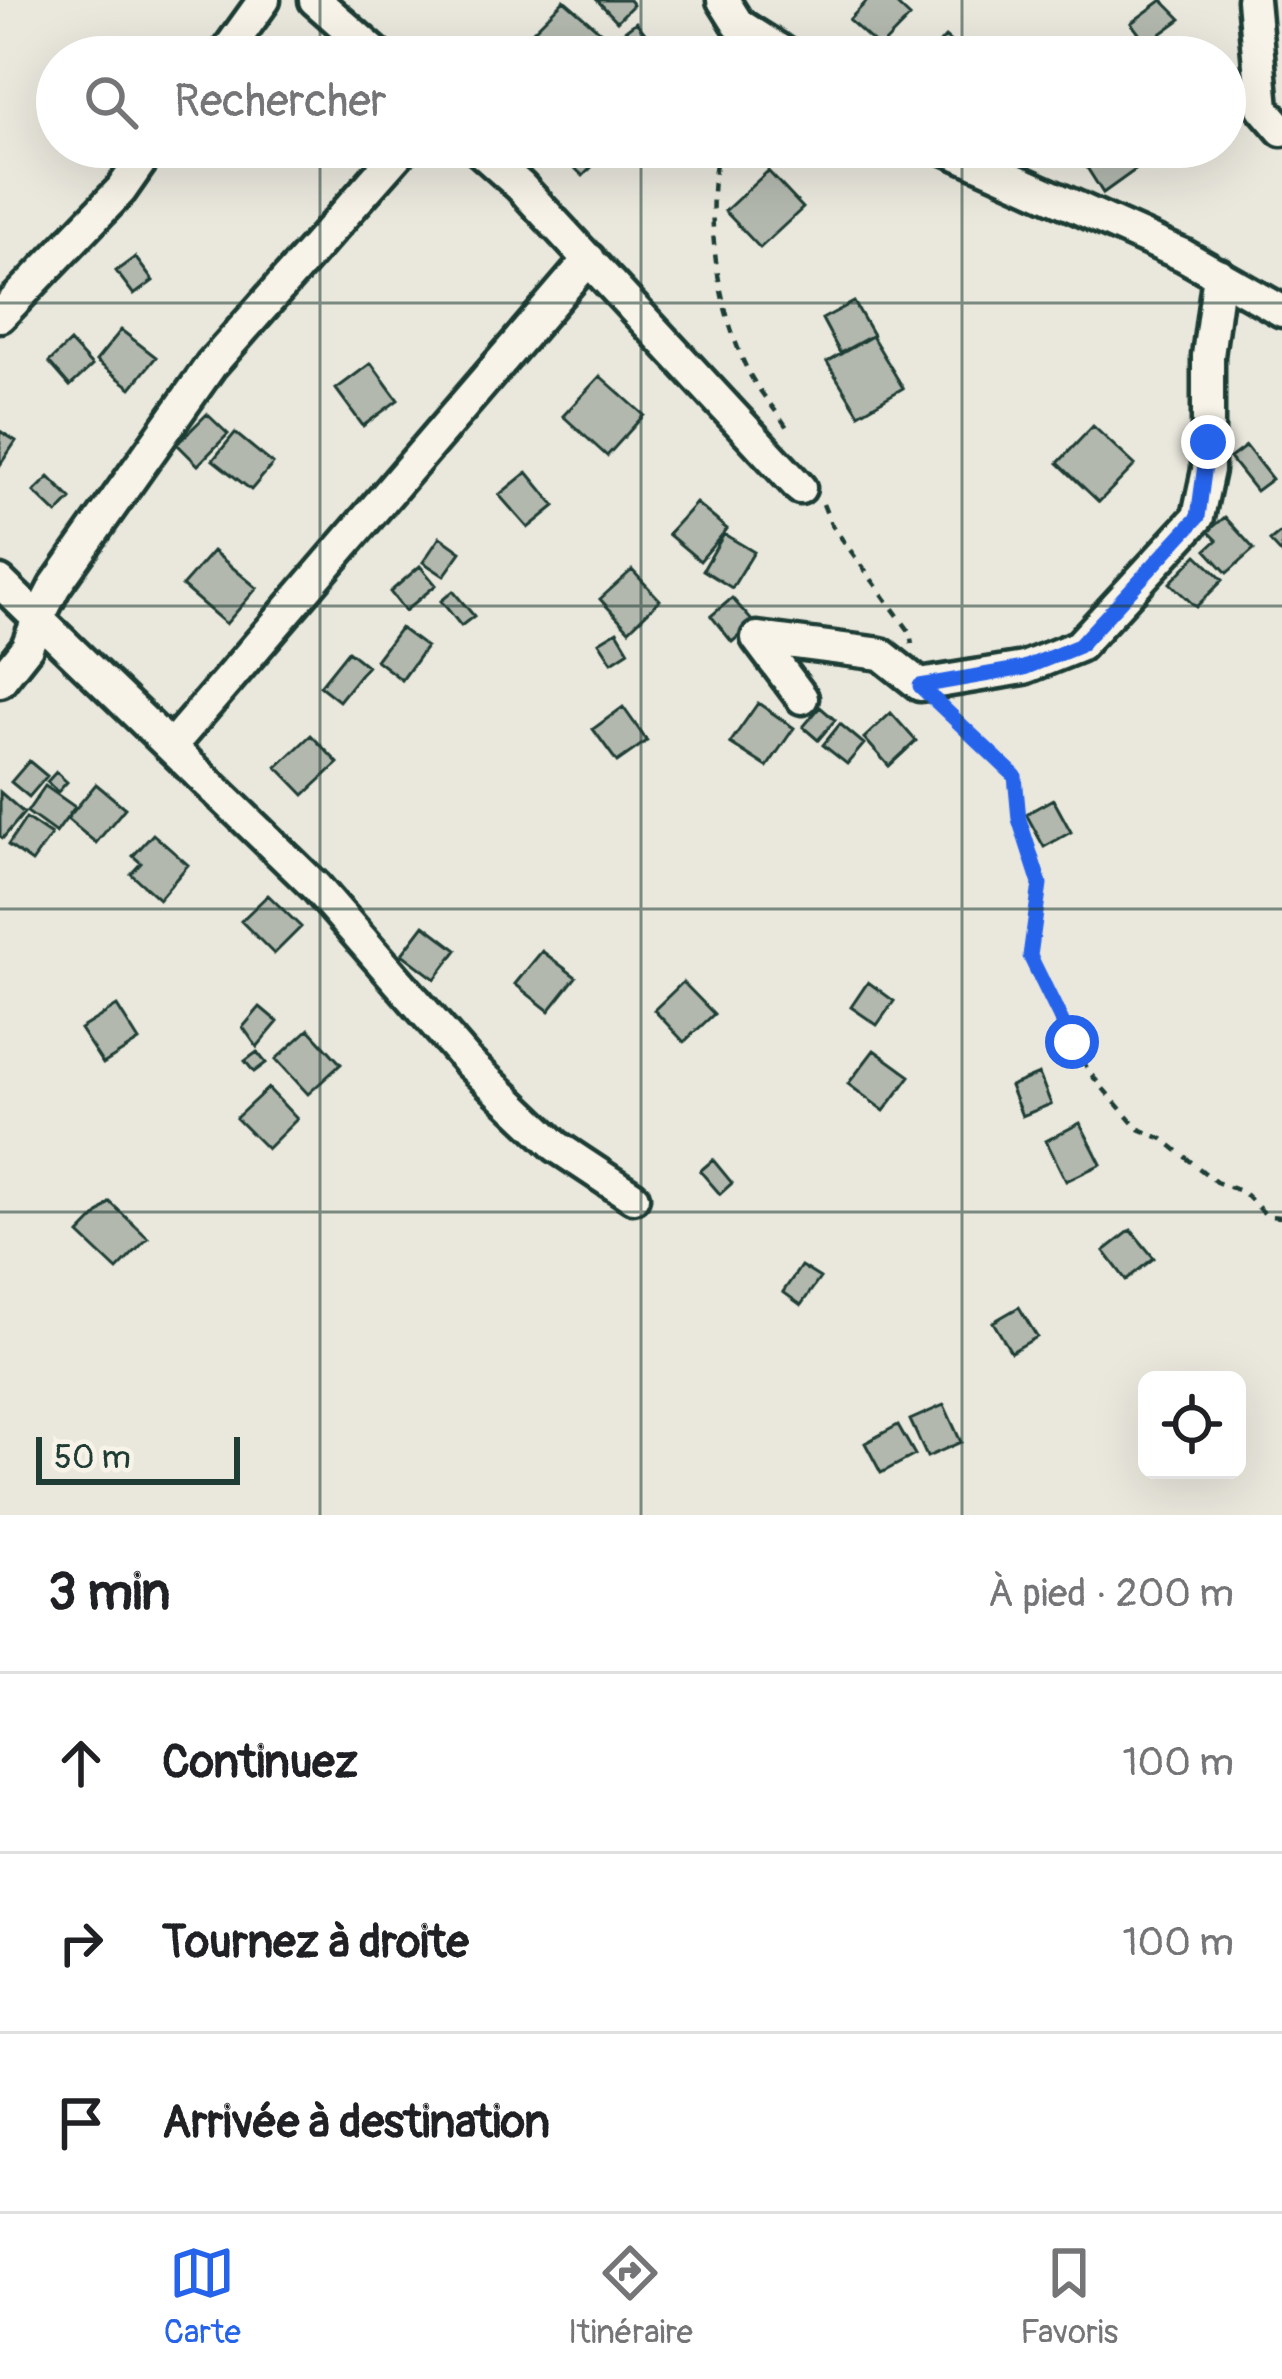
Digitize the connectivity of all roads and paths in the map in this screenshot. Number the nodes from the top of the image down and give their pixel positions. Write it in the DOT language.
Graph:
graph roads {
  1 [pos="264,0"];
  2 [pos="315,0"];
  3 [pos="723,0"];
  4 [pos="1252,0"];
  5 [pos="238,36"];
  6 [pos="356,36"];
  7 [pos="757,36"];
  8 [pos="1282,130"];
  9 [pos="137,168"];
  10 [pos="385,168"];
  11 [pos="497,168"];
  12 [pos="714,168"];
  13 [pos="993,168"];
  14 [pos="589,259"];
  15 [pos="1219,274"];
  16 [pos="1282,311"];
  17 [pos="0,316"];
  18 [pos="791,435"];
  19 [pos="809,487"];
  20 [pos="0,582"];
  21 [pos="38,619"];
  22 [pos="0,681"];
  23 [pos="920,686"];
  24 [pos="802,698"];
  25 [pos="172,746"];
  26 [pos="633,1197"];
  27 [pos="1282,1217"];
  1 -- 5 [label="street"];
  2 -- 6 [label="street"];
  3 -- 7 [label="street"];
  4 -- 8 [label="street"];
  9 -- 17 [label="street"];
  10 -- 21 [label="street"];
  11 -- 14 [label="street"];
  12 -- 18 [label="path"];
  13 -- 15 [label="street"];
  14 -- 19 [label="street"];
  14 -- 25 [label="street"];
  15 -- 16 [label="street"];
  15 -- 23 [label="street"];
  19 -- 23 [label="path"];
  20 -- 21 [label="street"];
  21 -- 22 [label="street"];
  21 -- 25 [label="street"];
  23 -- 24 [label="street"];
  23 -- 27 [label="path"];
  25 -- 26 [label="street"];
}
